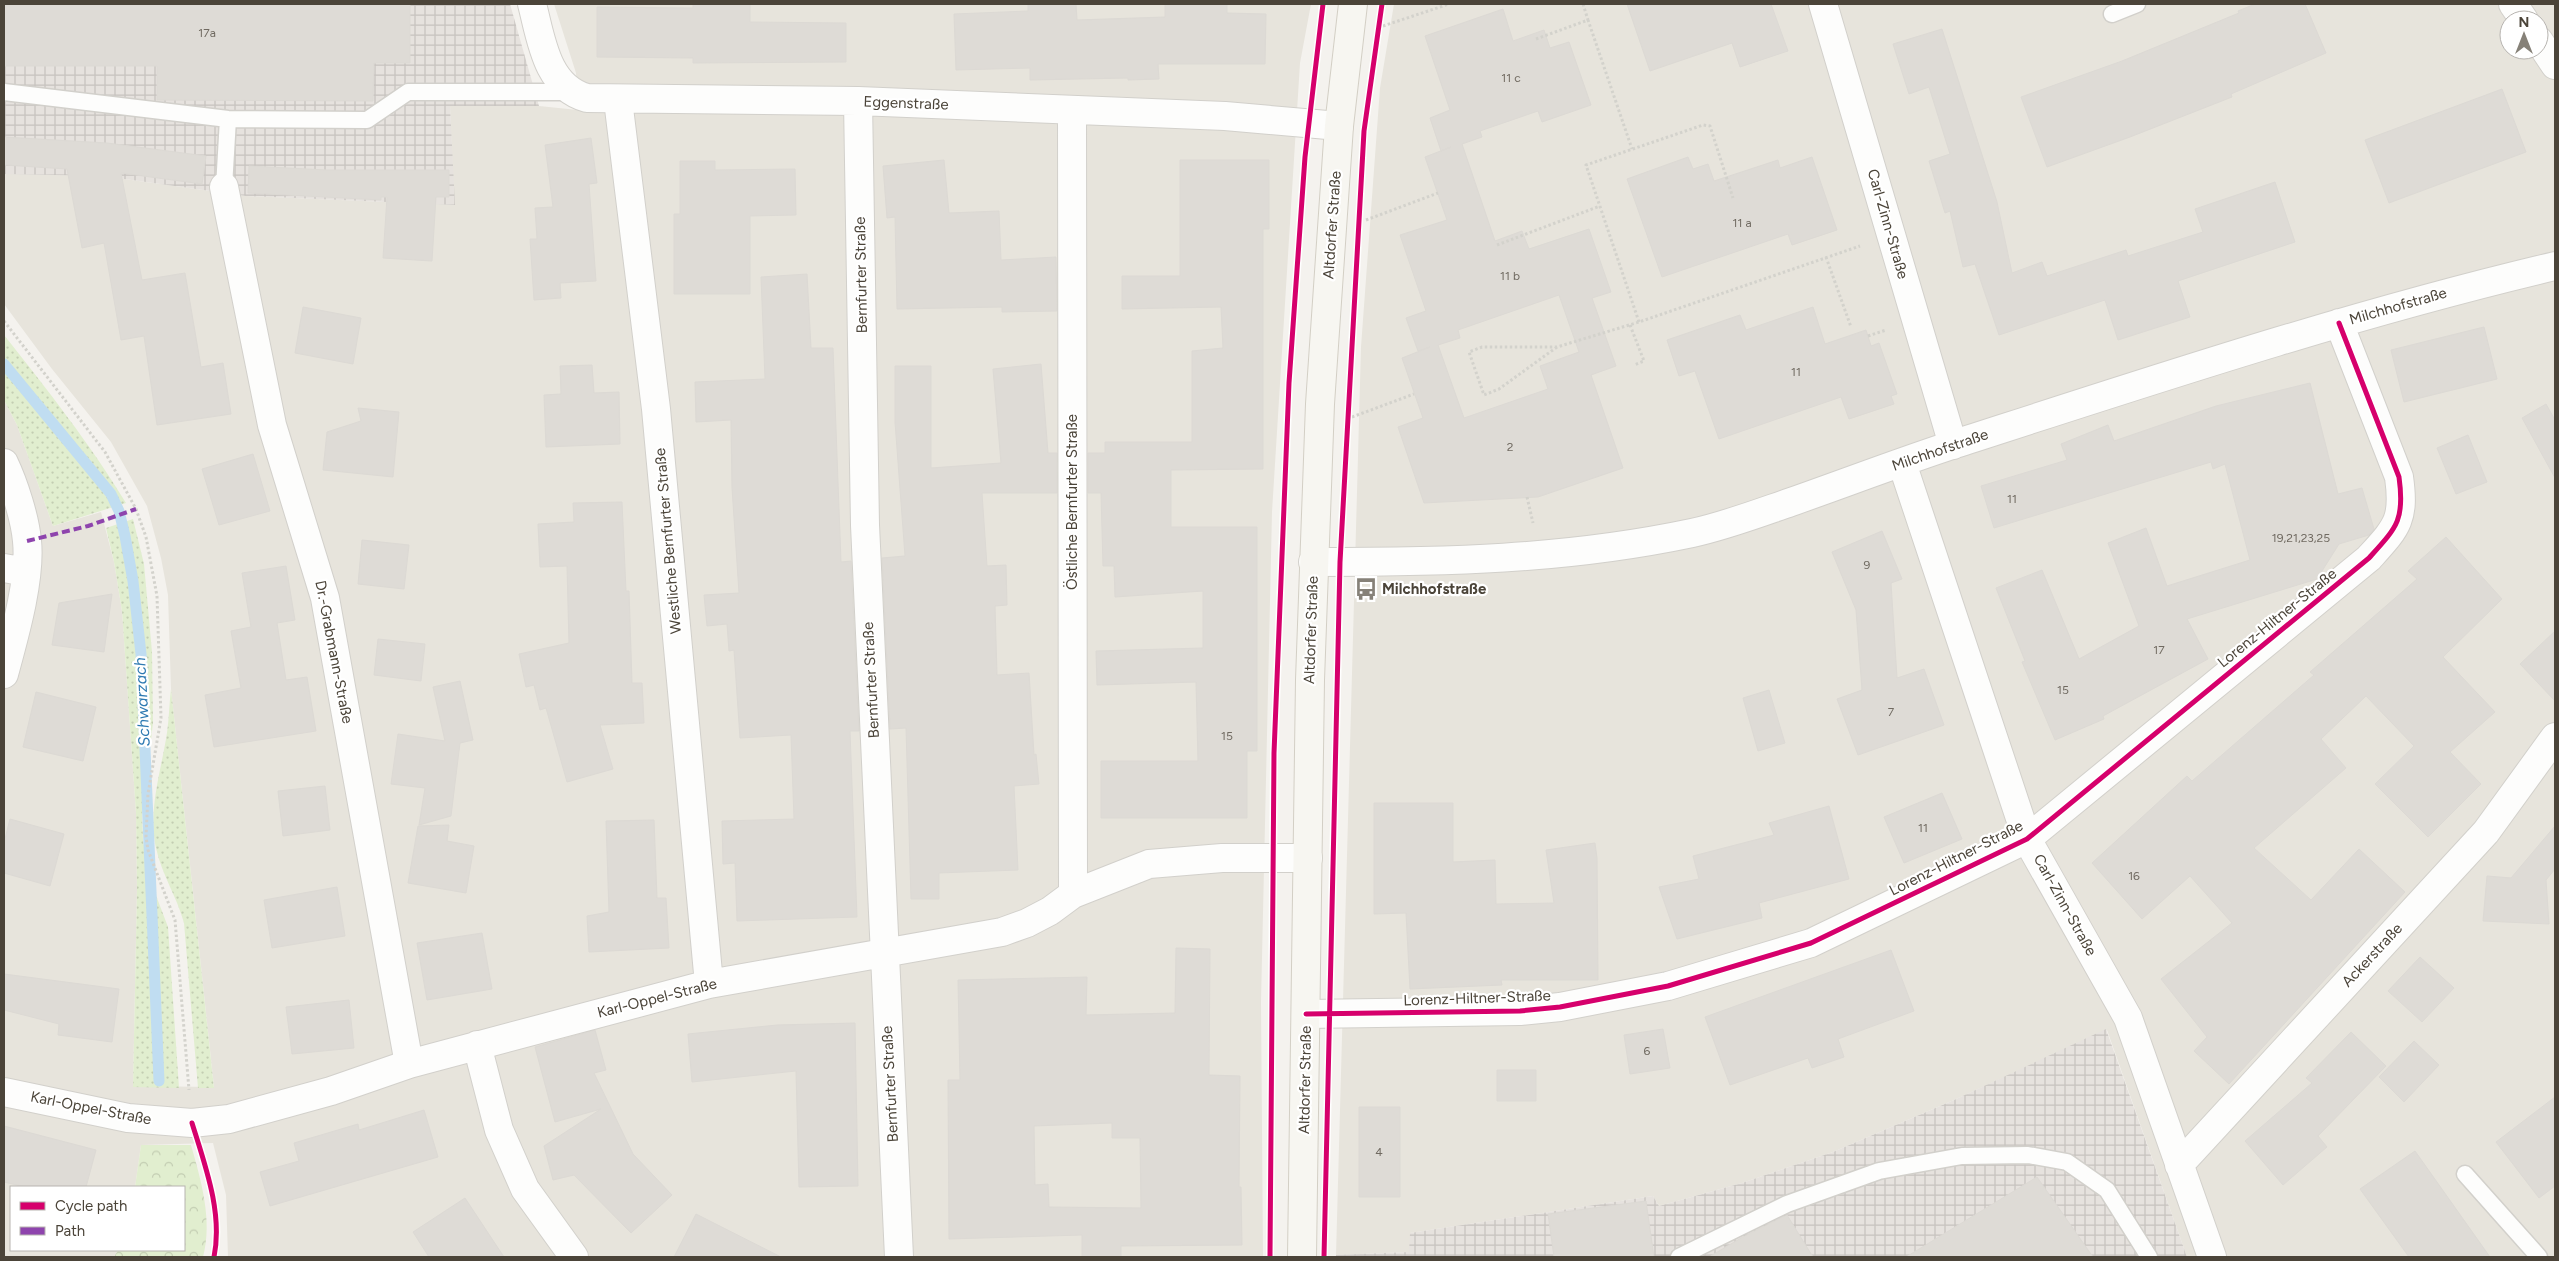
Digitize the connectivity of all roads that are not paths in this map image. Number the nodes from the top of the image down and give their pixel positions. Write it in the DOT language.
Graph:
graph roads {
  1 [pos="532,4"];
  2 [pos="1353,4"];
  3 [pos="1823,4"];
  4 [pos="2137,4"];
  5 [pos="2112,14"];
  6 [pos="4,92"];
  7 [pos="572,92"];
  8 [pos="618,100"];
  9 [pos="858,101"];
  10 [pos="1072,110"];
  11 [pos="228,119"];
  12 [pos="1339,126"];
  13 [pos="224,187"];
  14 [pos="2555,266"];
  15 [pos="2338,323"];
  16 [pos="1953,445"];
  17 [pos="4,463"];
  18 [pos="1902,463"];
  19 [pos="1313,562"];
  20 [pos="15,570"];
  21 [pos="4,674"];
  22 [pos="2555,737"];
  23 [pos="2027,839"];
  24 [pos="1308,858"];
  25 [pos="1073,894"];
  26 [pos="883,953"];
  27 [pos="709,984"];
  28 [pos="1306,1014"];
  29 [pos="477,1046"];
  30 [pos="409,1064"];
  31 [pos="4,1092"];
  32 [pos="2179,1165"];
  33 [pos="2465,1174"];
  34 [pos="574,1257"];
  35 [pos="899,1257"];
  36 [pos="1302,1257"];
  37 [pos="1679,1257"];
  38 [pos="2149,1257"];
  39 [pos="2212,1257"];
  40 [pos="2539,1257"];
  1 -- 7 [label="street"];
  2 -- 12 [label="main road, Altdorfer Straße"];
  3 -- 16 [label="street, Carl-Zinn-Straße"];
  4 -- 5 [label="lane"];
  6 -- 11 [label="lane"];
  7 -- 8 [label="street, Eggenstraße"];
  7 -- 11 [label="lane"];
  8 -- 9 [label="street, Eggenstraße"];
  8 -- 27 [label="street, Westliche Bernfurter Straße"];
  9 -- 10 [label="street, Eggenstraße"];
  9 -- 26 [label="street, Bernfurter Straße"];
  10 -- 12 [label="street, Eggenstraße"];
  10 -- 25 [label="street, Östliche Bernfurter Straße"];
  11 -- 13 [label="lane"];
  12 -- 19 [label="main road, Altdorfer Straße"];
  13 -- 30 [label="street, Dr.-Grabmann-Straße"];
  14 -- 15 [label="street, Milchhofstraße"];
  15 -- 16 [label="street, Milchhofstraße"];
  15 -- 23 [label="street, Lorenz-Hiltner-Straße"];
  16 -- 18 [label="street, Milchhofstraße"];
  17 -- 20 [label="street"];
  18 -- 19 [label="street, Milchhofstraße"];
  18 -- 23 [label="street, Carl-Zinn-Straße"];
  19 -- 24 [label="main road, Altdorfer Straße"];
  20 -- 21 [label="street"];
  22 -- 32 [label="street, Ackerstraße"];
  23 -- 28 [label="street, Lorenz-Hiltner-Straße"];
  23 -- 32 [label="street, Carl-Zinn-Straße"];
  24 -- 25 [label="street, Karl-Oppel-Straße"];
  24 -- 28 [label="main road, Altdorfer Straße"];
  25 -- 26 [label="street, Karl-Oppel-Straße"];
  26 -- 27 [label="street, Karl-Oppel-Straße"];
  26 -- 35 [label="street, Bernfurter Straße"];
  27 -- 29 [label="street, Karl-Oppel-Straße"];
  28 -- 36 [label="main road, Altdorfer Straße"];
  29 -- 30 [label="street, Karl-Oppel-Straße"];
  29 -- 34 [label="street"];
  30 -- 31 [label="street, Karl-Oppel-Straße"];
  32 -- 39 [label="street, Carl-Zinn-Straße"];
  33 -- 40 [label="lane"];
  37 -- 38 [label="lane"];
}
